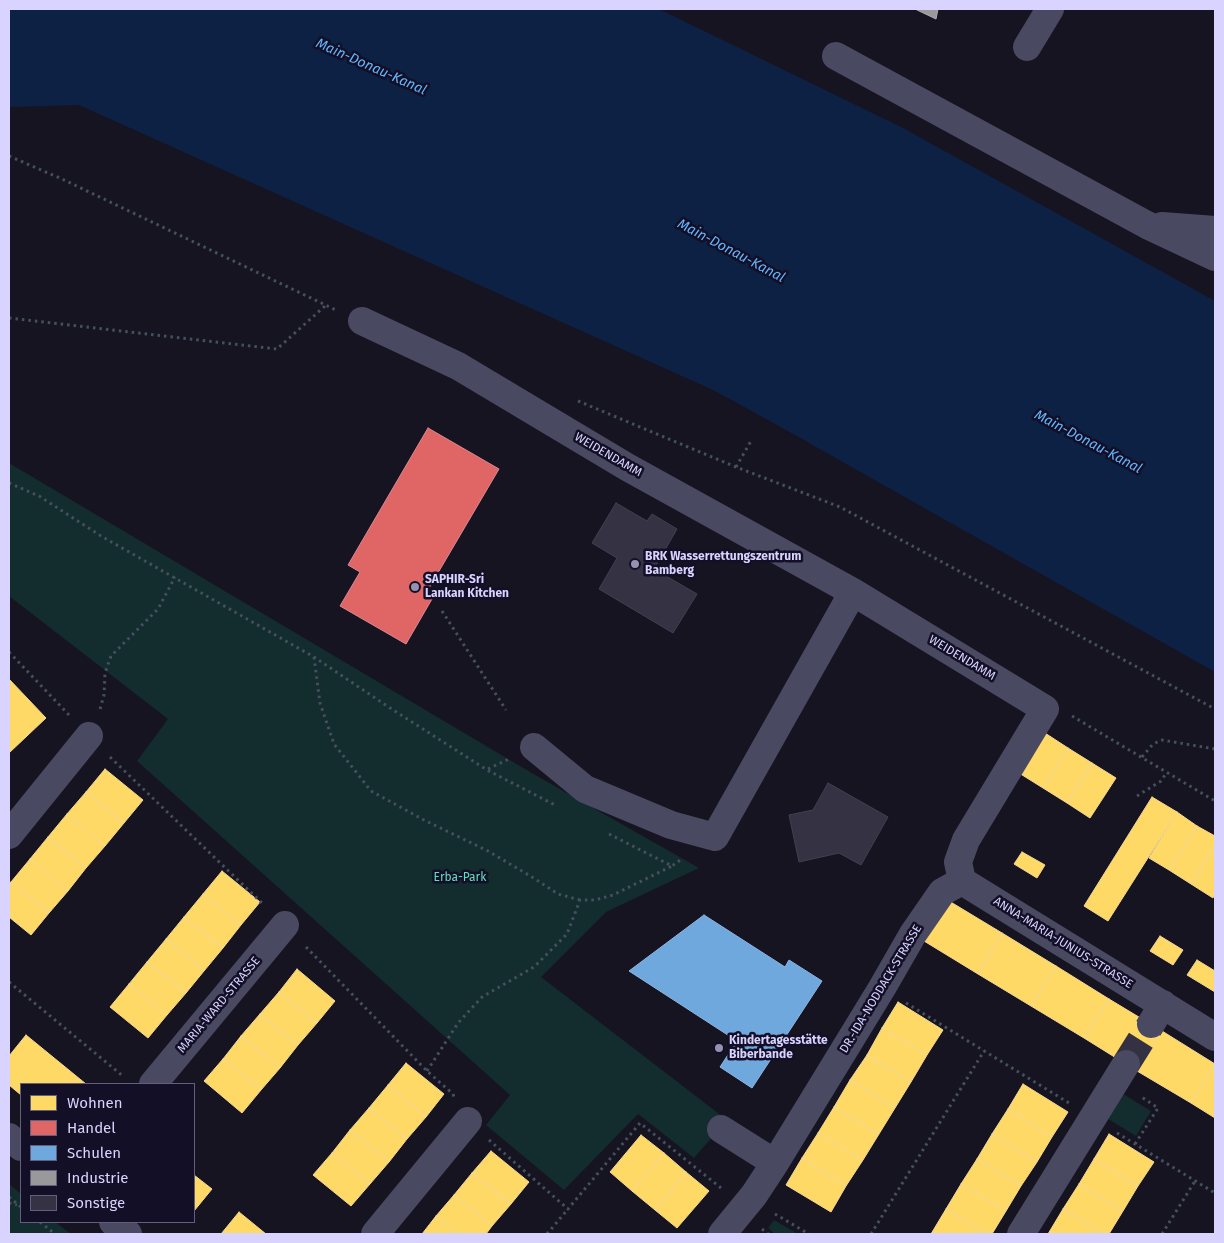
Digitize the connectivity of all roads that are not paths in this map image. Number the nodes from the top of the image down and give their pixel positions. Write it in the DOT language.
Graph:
graph roads {
  1 [pos="1050,9"];
  2 [pos="1027,47"];
  3 [pos="836,56"];
  4 [pos="1147,225"];
  5 [pos="1215,230"];
  6 [pos="1215,257"];
  7 [pos="362,321"];
  8 [pos="853,592"];
  9 [pos="89,736"];
  10 [pos="534,747"];
  11 [pos="9,836"];
  12 [pos="962,881"];
  13 [pos="284,925"];
  14 [pos="1215,1037"];
  15 [pos="1121,1073"];
  16 [pos="154,1083"];
  17 [pos="468,1121"];
  18 [pos="721,1129"];
  19 [pos="9,1137"];
  20 [pos="20,1146"];
  21 [pos="775,1163"];
  22 [pos="114,1223"];
  23 [pos="128,1234"];
  24 [pos="375,1234"];
  25 [pos="722,1234"];
  26 [pos="1021,1234"];
  1 -- 2 [label="street"];
  3 -- 4 [label="street"];
  4 -- 5 [label="street"];
  4 -- 6 [label="street"];
  7 -- 8 [label="street, WEIDENDAMM"];
  8 -- 10 [label="street"];
  8 -- 12 [label="street, WEIDENDAMM"];
  9 -- 11 [label="street"];
  12 -- 14 [label="street, ANNA-MARIA-JUNIUS-STRASSE"];
  12 -- 21 [label="street, DR.-IDA-NODDACK-STRASSE"];
  13 -- 16 [label="street, MARIA-WARD-STRASSE"];
  15 -- 26 [label="street"];
  17 -- 24 [label="street"];
  18 -- 21 [label="street"];
  19 -- 20 [label="street"];
  21 -- 25 [label="street, DR.-IDA-NODDACK-STRASSE"];
  22 -- 23 [label="street"];
}
